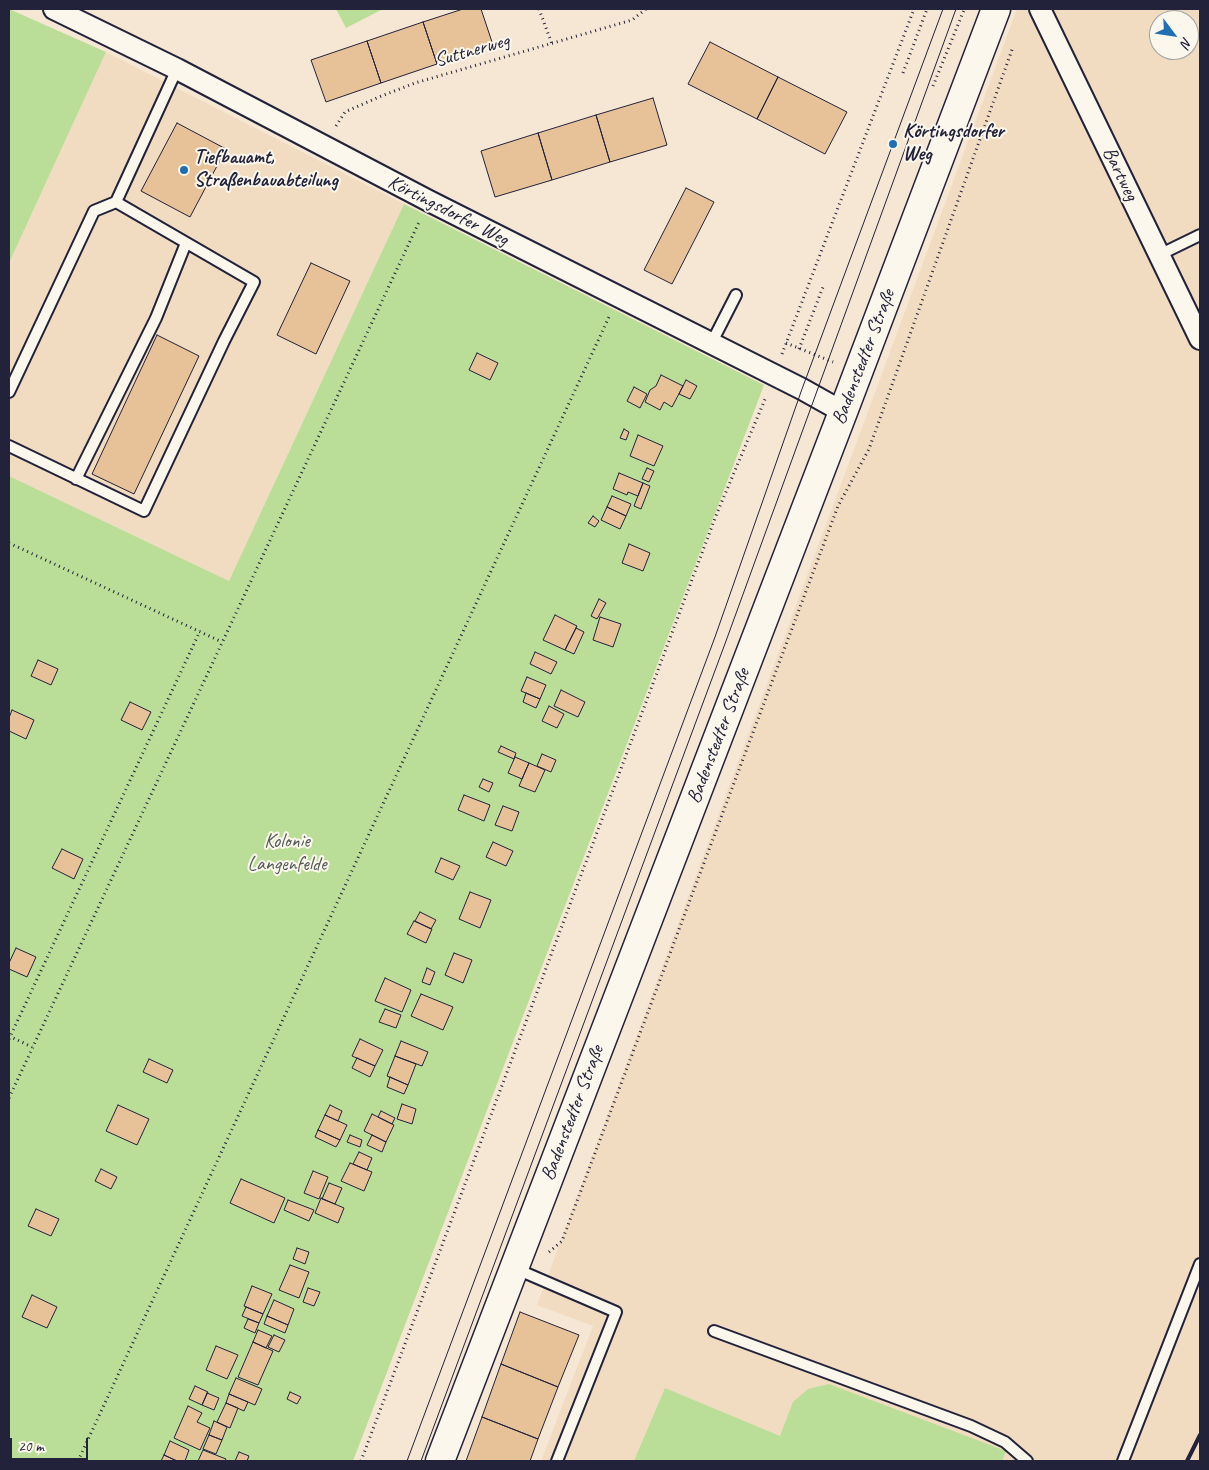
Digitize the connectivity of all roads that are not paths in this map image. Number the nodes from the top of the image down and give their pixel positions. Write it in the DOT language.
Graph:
graph roads {
  1 [pos="54,9"];
  2 [pos="996,9"];
  3 [pos="1040,9"];
  4 [pos="177,69"];
  5 [pos="116,202"];
  6 [pos="1200,235"];
  7 [pos="186,243"];
  8 [pos="1159,255"];
  9 [pos="736,295"];
  10 [pos="1200,339"];
  11 [pos="711,344"];
  12 [pos="9,392"];
  13 [pos="843,412"];
  14 [pos="9,446"];
  15 [pos="76,479"];
  16 [pos="1200,1264"];
  17 [pos="524,1272"];
  18 [pos="714,1331"];
  19 [pos="440,1461"];
  20 [pos="557,1461"];
  21 [pos="1027,1461"];
  22 [pos="1123,1461"];
  1 -- 4 [label="street, Körtingsdorfer Weg"];
  2 -- 13 [label="street, Badenstedter Straße"];
  3 -- 8 [label="street, Bartweg"];
  4 -- 5 [label="lane"];
  4 -- 11 [label="street, Körtingsdorfer Weg"];
  5 -- 7 [label="lane"];
  5 -- 12 [label="lane"];
  6 -- 8 [label="lane"];
  7 -- 15 [label="lane"];
  7 -- 15 [label="lane"];
  8 -- 10 [label="street, Bartweg"];
  9 -- 11 [label="lane"];
  11 -- 13 [label="street, Körtingsdorfer Weg"];
  13 -- 17 [label="street, Badenstedter Straße"];
  14 -- 15 [label="lane"];
  16 -- 22 [label="lane"];
  17 -- 19 [label="street, Badenstedter Straße"];
  17 -- 20 [label="lane"];
  18 -- 21 [label="lane"];
}
